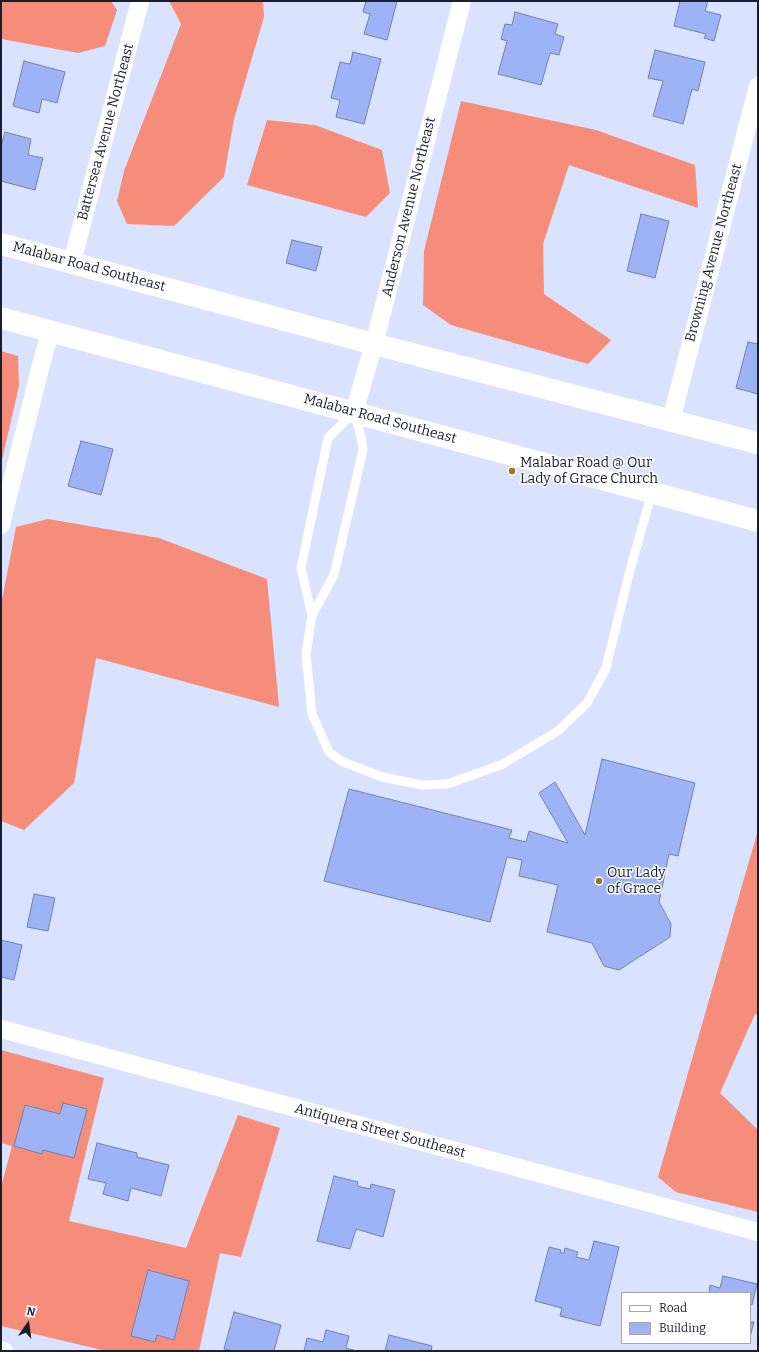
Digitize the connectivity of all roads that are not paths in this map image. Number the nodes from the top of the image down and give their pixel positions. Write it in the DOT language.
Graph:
graph roads {
  1 [pos="140,1"];
  2 [pos="462,1"];
  3 [pos="758,86"];
  4 [pos="1,244"];
  5 [pos="72,262"];
  6 [pos="1,318"];
  7 [pos="51,332"];
  8 [pos="374,344"];
  9 [pos="354,412"];
  10 [pos="671,420"];
  11 [pos="758,443"];
  12 [pos="652,492"];
  13 [pos="758,521"];
  14 [pos="1,525"];
  15 [pos="312,615"];
  16 [pos="1,1030"];
  17 [pos="758,1232"];
  1 -- 5 [label="street, Battersea Avenue Northeast"];
  2 -- 8 [label="street, Anderson Avenue Northeast"];
  3 -- 10 [label="street, Browning Avenue Northeast"];
  4 -- 5 [label="main road, Malabar Road Southeast"];
  5 -- 8 [label="main road, Malabar Road Southeast"];
  6 -- 7 [label="main road, Malabar Road Southeast"];
  7 -- 9 [label="main road, Malabar Road Southeast"];
  7 -- 14 [label="street"];
  8 -- 9 [label="street, Anderson Avenue Northeast"];
  8 -- 10 [label="main road, Malabar Road Southeast"];
  9 -- 12 [label="main road, Malabar Road Southeast"];
  9 -- 15 [label="lane"];
  9 -- 15 [label="lane"];
  10 -- 11 [label="main road, Malabar Road Southeast"];
  12 -- 13 [label="main road, Malabar Road Southeast"];
  12 -- 15 [label="lane"];
  16 -- 17 [label="street, Antiquera Street Southeast"];
}
